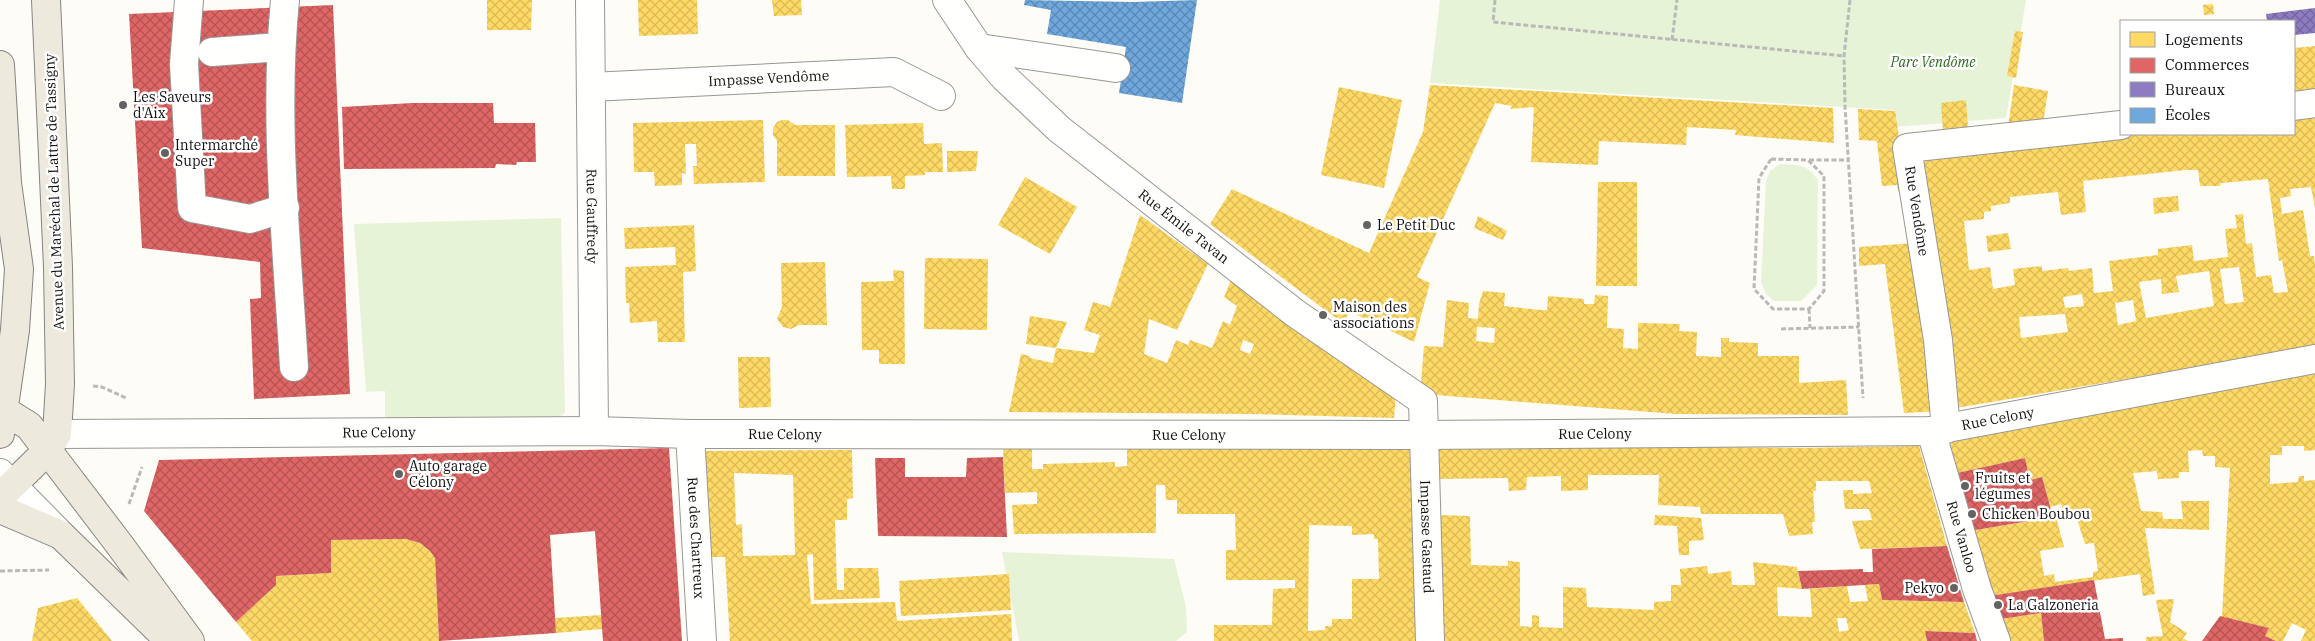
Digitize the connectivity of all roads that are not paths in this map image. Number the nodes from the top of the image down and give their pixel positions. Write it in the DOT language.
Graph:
graph roads {
  1 [pos="46,0"];
  2 [pos="189,0"];
  3 [pos="285,0"];
  4 [pos="590,0"];
  5 [pos="947,0"];
  6 [pos="280,48"];
  7 [pos="979,48"];
  8 [pos="212,52"];
  9 [pos="0,65"];
  10 [pos="1116,68"];
  11 [pos="591,87"];
  12 [pos="941,96"];
  13 [pos="2315,103"];
  14 [pos="2295,106"];
  15 [pos="2120,125"];
  16 [pos="7,183"];
  17 [pos="285,208"];
  18 [pos="0,221"];
  19 [pos="2315,359"];
  20 [pos="294,367"];
  21 [pos="2,411"];
  22 [pos="1939,430"];
  23 [pos="594,431"];
  24 [pos="690,434"];
  25 [pos="1425,434"];
  26 [pos="53,442"];
  27 [pos="3,491"];
  28 [pos="170,641"];
  29 [pos="190,641"];
  30 [pos="702,641"];
  31 [pos="1430,641"];
  32 [pos="1996,641"];
  1 -- 26 [label="main road, Avenue du Maréchal de Lattre de Tassigny"];
  2 -- 17 [label="street"];
  3 -- 6 [label="street"];
  4 -- 11 [label="street, Rue Gauffredy"];
  5 -- 7 [label="street, Rue Émile Tavan"];
  6 -- 8 [label="street"];
  6 -- 17 [label="street"];
  7 -- 10 [label="street"];
  7 -- 25 [label="street, Rue Émile Tavan"];
  9 -- 16 [label="main road"];
  11 -- 12 [label="street, Impasse Vendôme"];
  11 -- 23 [label="street, Rue Gauffredy"];
  13 -- 14 [label="street"];
  15 -- 22 [label="street, Rue Vendôme"];
  16 -- 18 [label="main road"];
  16 -- 21 [label="main road"];
  17 -- 20 [label="street"];
  19 -- 22 [label="street, Rue Celony"];
  21 -- 26 [label="main road"];
  22 -- 25 [label="street, Rue Celony"];
  22 -- 32 [label="street, Rue Vanloo"];
  23 -- 24 [label="street, Rue Celony"];
  23 -- 26 [label="street, Rue Celony"];
  24 -- 25 [label="street, Rue Celony"];
  24 -- 30 [label="street, Rue des Chartreux"];
  25 -- 31 [label="street, Impasse Gastaud"];
  26 -- 27 [label="main road"];
  26 -- 29 [label="main road"];
  27 -- 28 [label="main road"];
}
